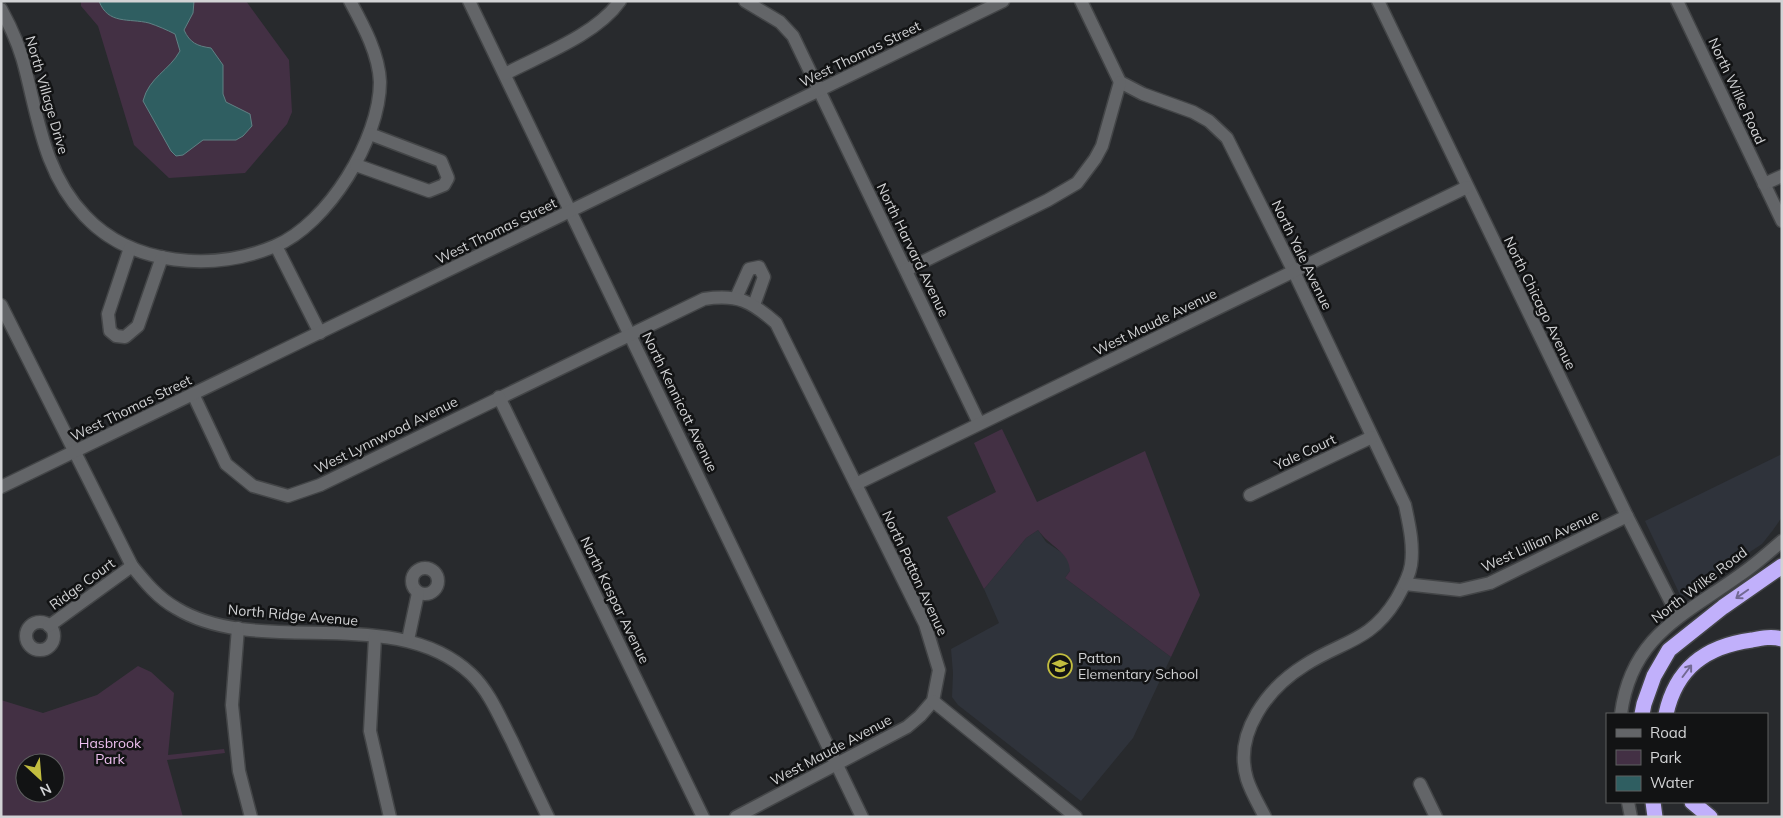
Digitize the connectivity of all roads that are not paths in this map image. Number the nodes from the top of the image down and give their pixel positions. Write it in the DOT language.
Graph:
graph roads {
  1 [pos="350,1"];
  2 [pos="469,1"];
  3 [pos="620,1"];
  4 [pos="745,1"];
  5 [pos="1003,1"];
  6 [pos="1081,1"];
  7 [pos="1378,1"];
  8 [pos="1677,1"];
  9 [pos="1,9"];
  10 [pos="505,74"];
  11 [pos="1120,82"];
  12 [pos="819,91"];
  13 [pos="370,134"];
  14 [pos="356,165"];
  15 [pos="1782,176"];
  16 [pos="1764,184"];
  17 [pos="1467,187"];
  18 [pos="570,211"];
  19 [pos="1782,221"];
  20 [pos="276,246"];
  21 [pos="130,248"];
  22 [pos="162,257"];
  23 [pos="906,270"];
  24 [pos="1294,272"];
  25 [pos="736,298"];
  26 [pos="1,305"];
  27 [pos="754,305"];
  28 [pos="320,333"];
  29 [pos="630,334"];
  30 [pos="193,394"];
  31 [pos="499,397"];
  32 [pos="979,423"];
  33 [pos="1372,437"];
  34 [pos="73,452"];
  35 [pos="856,484"];
  36 [pos="1,488"];
  37 [pos="1250,495"];
  38 [pos="1627,516"];
  39 [pos="1782,541"];
  40 [pos="132,566"];
  41 [pos="1782,566"];
  42 [pos="1405,584"];
  43 [pos="418,593"];
  44 [pos="1678,616"];
  45 [pos="50,626"];
  46 [pos="238,628"];
  47 [pos="375,637"];
  48 [pos="1782,639"];
  49 [pos="408,640"];
  50 [pos="933,701"];
  51 [pos="1621,713"];
  52 [pos="1642,713"];
  53 [pos="1666,713"];
  54 [pos="837,765"];
  55 [pos="1420,784"];
  56 [pos="1628,803"];
  57 [pos="1653,803"];
  58 [pos="1693,803"];
  59 [pos="251,817"];
  60 [pos="390,817"];
  61 [pos="548,817"];
  62 [pos="703,817"];
  63 [pos="736,817"];
  64 [pos="862,817"];
  65 [pos="1076,817"];
  66 [pos="1265,817"];
  67 [pos="1436,817"];
  68 [pos="1631,817"];
  69 [pos="1655,817"];
  70 [pos="1710,817"];
  1 -- 13 [label="street, North Village Drive"];
  2 -- 10 [label="street, North Kennicott Avenue"];
  3 -- 10 [label="street"];
  4 -- 12 [label="street, North Harvard Avenue"];
  5 -- 12 [label="street, West Thomas Street"];
  6 -- 11 [label="street"];
  7 -- 17 [label="street, North Chicago Avenue"];
  8 -- 16 [label="street, North Wilke Road"];
  9 -- 21 [label="street, North Village Drive"];
  10 -- 18 [label="street, North Kennicott Avenue"];
  11 -- 23 [label="street"];
  11 -- 24 [label="street, North Yale Avenue"];
  12 -- 18 [label="street, West Thomas Street"];
  12 -- 23 [label="street, North Harvard Avenue"];
  13 -- 14 [label="street, North Village Drive"];
  13 -- 14 [label="street"];
  14 -- 20 [label="street, North Village Drive"];
  15 -- 16 [label="street"];
  16 -- 19 [label="street, North Wilke Road"];
  17 -- 24 [label="street, West Maude Avenue"];
  17 -- 38 [label="street, North Chicago Avenue"];
  18 -- 28 [label="street, West Thomas Street"];
  18 -- 29 [label="street, North Kennicott Avenue"];
  20 -- 22 [label="street, North Village Drive"];
  20 -- 28 [label="street"];
  21 -- 22 [label="street, North Village Drive"];
  21 -- 22 [label="street"];
  23 -- 32 [label="street, North Harvard Avenue"];
  24 -- 32 [label="street, West Maude Avenue"];
  24 -- 33 [label="street, North Yale Avenue"];
  25 -- 27 [label="street, North Patton Avenue"];
  25 -- 27 [label="street"];
  25 -- 29 [label="street, North Patton Avenue"];
  26 -- 34 [label="street, North Ridge Avenue"];
  27 -- 35 [label="street, North Patton Avenue"];
  28 -- 30 [label="street, West Thomas Street"];
  29 -- 31 [label="street, West Lynnwood Avenue"];
  29 -- 54 [label="street, North Kennicott Avenue"];
  30 -- 31 [label="street, West Lynnwood Avenue"];
  30 -- 34 [label="street, West Thomas Street"];
  31 -- 62 [label="street, North Kaspar Avenue"];
  32 -- 35 [label="street, West Maude Avenue"];
  33 -- 37 [label="street, Yale Court"];
  33 -- 42 [label="street, North Yale Avenue"];
  34 -- 36 [label="street, West Thomas Street"];
  34 -- 40 [label="street, North Ridge Avenue"];
  35 -- 50 [label="street, North Patton Avenue"];
  38 -- 42 [label="street, West Lillian Avenue"];
  38 -- 44 [label="street, North Chicago Avenue"];
  39 -- 44 [label="street, North Wilke Road"];
  40 -- 45 [label="street, Ridge Court"];
  40 -- 46 [label="street, North Ridge Avenue"];
  41 -- 52 [label="highway, one-way"];
  42 -- 66 [label="street, North Yale Avenue"];
  43 -- 49 [label="street"];
  44 -- 51 [label="street, North Wilke Road"];
  46 -- 47 [label="street, North Ridge Avenue"];
  46 -- 59 [label="street"];
  47 -- 49 [label="street, North Ridge Avenue"];
  47 -- 60 [label="street"];
  53 -- 48 [label="highway, one-way"];
  49 -- 61 [label="street, North Ridge Avenue"];
  50 -- 54 [label="street, West Maude Avenue"];
  50 -- 65 [label="street"];
  54 -- 63 [label="street, West Maude Avenue"];
  54 -- 64 [label="street, North Kennicott Avenue"];
  55 -- 67 [label="street"];
  56 -- 68 [label="street"];
  57 -- 69 [label="highway"];
  58 -- 70 [label="highway"];
}
